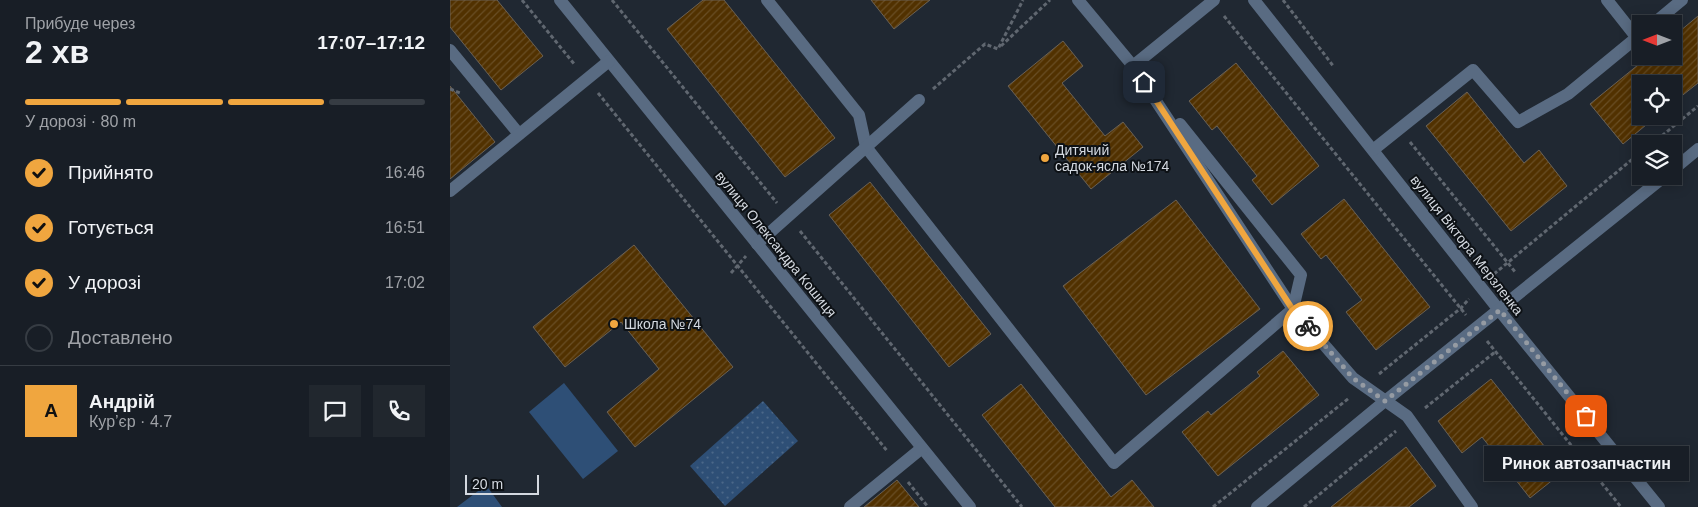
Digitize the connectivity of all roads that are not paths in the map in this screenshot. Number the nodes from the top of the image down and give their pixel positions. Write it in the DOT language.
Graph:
graph roads {
  1 [pos="560,0"];
  2 [pos="767,0"];
  3 [pos="1079,0"];
  4 [pos="1254,0"];
  5 [pos="1607,0"];
  6 [pos="1682,0"];
  7 [pos="1213,1"];
  8 [pos="1664,15"];
  9 [pos="1632,28"];
  10 [pos="1632,42"];
  11 [pos="450,50"];
  12 [pos="609,61"];
  13 [pos="1133,66"];
  14 [pos="919,100"];
  15 [pos="519,134"];
  16 [pos="866,147"];
  17 [pos="1698,149"];
  18 [pos="1373,150"];
  19 [pos="1682,162"];
  20 [pos="1654,185"];
  21 [pos="450,191"];
  22 [pos="757,244"];
  23 [pos="1293,310"];
  24 [pos="1500,310"];
  25 [pos="1385,401"];
  26 [pos="922,448"];
  27 [pos="850,507"];
  28 [pos="970,507"];
  29 [pos="1257,507"];
  30 [pos="1472,507"];
  31 [pos="1659,507"];
  1 -- 12 [label="street, вулиця Олександра Кошиця"];
  2 -- 16 [label="street"];
  3 -- 13 [label="street"];
  4 -- 18 [label="street, вулиця Віктора Мерзленка"];
  5 -- 9 [label="street"];
  6 -- 8 [label="street"];
  7 -- 13 [label="street"];
  10 -- 18 [label="street"];
  11 -- 15 [label="street"];
  12 -- 15 [label="street"];
  12 -- 22 [label="street, вулиця Олександра Кошиця"];
  13 -- 23 [label="street"];
  13 -- 23 [label="street"];
  14 -- 16 [label="street"];
  15 -- 21 [label="street"];
  16 -- 22 [label="street"];
  16 -- 23 [label="street"];
  17 -- 19 [label="street"];
  18 -- 24 [label="street, вулиця Віктора Мерзленка"];
  20 -- 24 [label="street"];
  22 -- 26 [label="street, вулиця Олександра Кошиця"];
  23 -- 25 [label="street"];
  24 -- 25 [label="street"];
  24 -- 31 [label="street, вулиця Віктора Мерзленка"];
  25 -- 29 [label="street"];
  25 -- 30 [label="street"];
  26 -- 27 [label="street"];
  26 -- 28 [label="street, вулиця Олександра Кошиця"];
}
